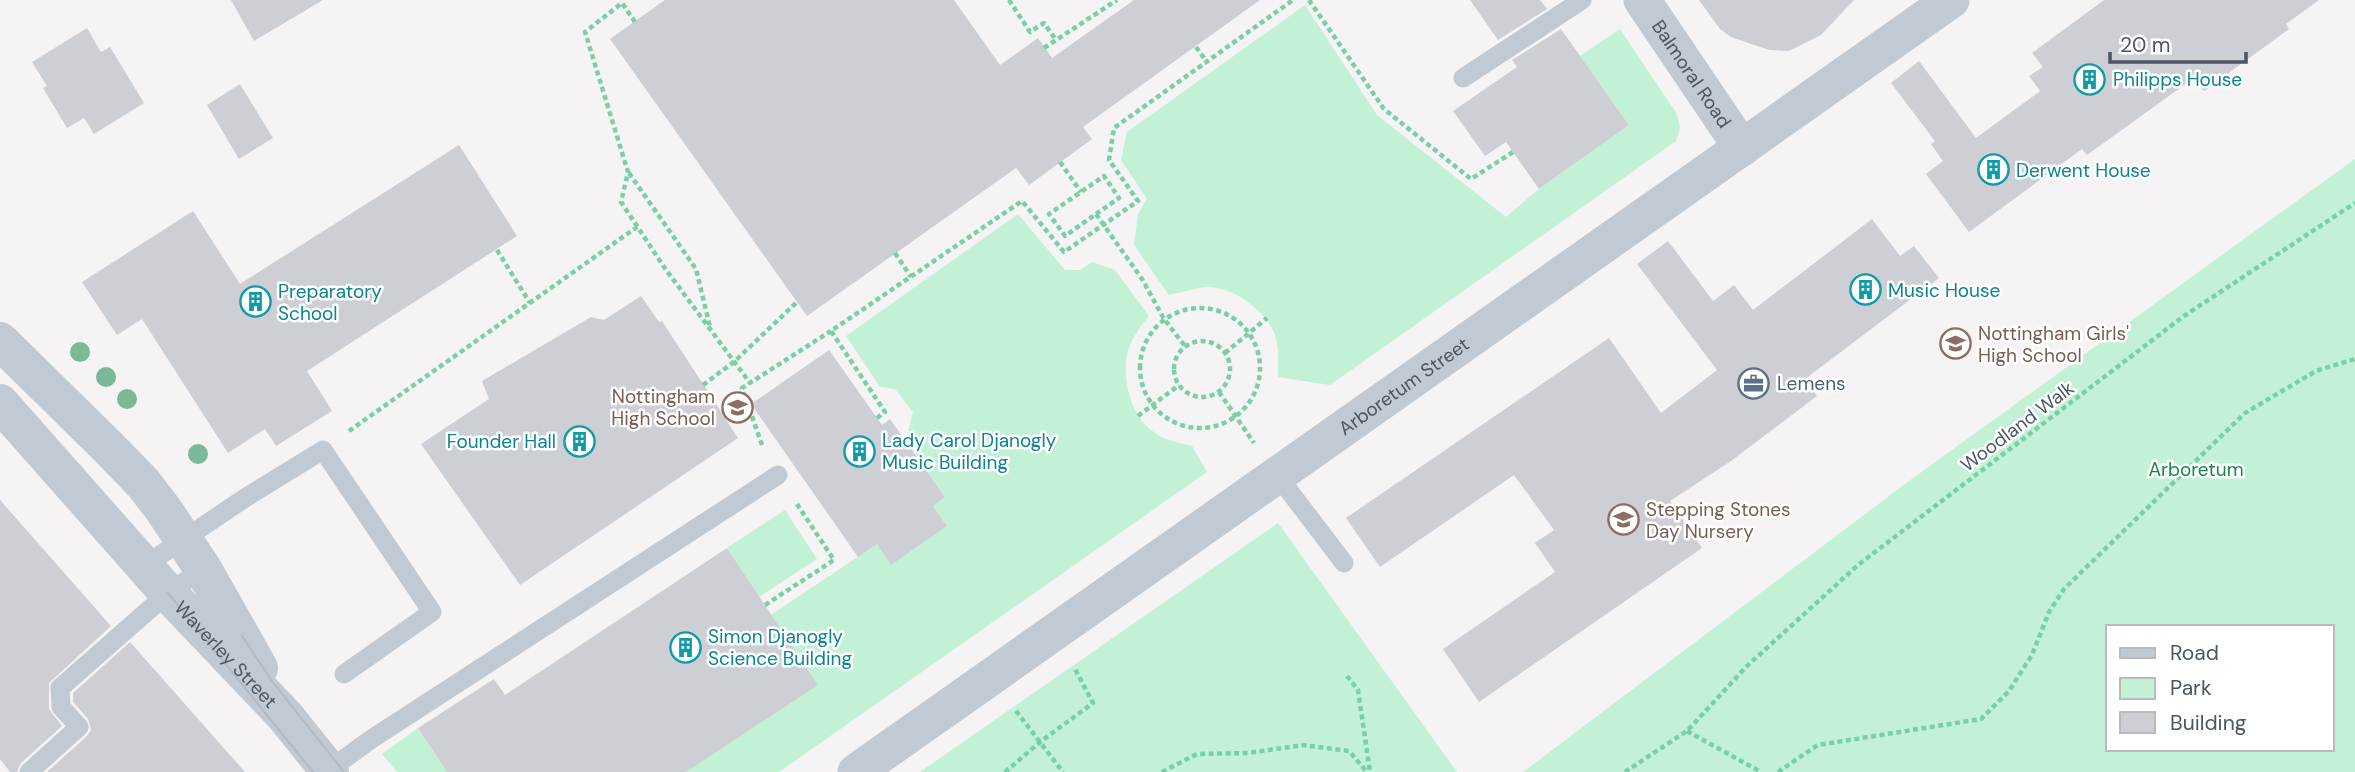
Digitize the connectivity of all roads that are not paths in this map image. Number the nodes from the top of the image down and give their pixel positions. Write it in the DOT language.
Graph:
graph roads {
  1 [pos="1582,0"];
  2 [pos="1642,0"];
  3 [pos="1951,0"];
  4 [pos="1463,78"];
  5 [pos="1742,148"];
  6 [pos="0,341"];
  7 [pos="0,403"];
  8 [pos="778,475"];
  9 [pos="1277,475"];
  10 [pos="194,554"];
  11 [pos="1344,563"];
  12 [pos="156,580"];
  13 [pos="344,674"];
  14 [pos="285,716"];
  15 [pos="330,771"];
  16 [pos="29,772"];
  17 [pos="856,772"];
  1 -- 4 [label="lane"];
  2 -- 5 [label="street, Balmoral Road"];
  3 -- 5 [label="street, Arboretum Street"];
  5 -- 9 [label="street, Arboretum Street"];
  6 -- 10 [label="street, Waverley Street"];
  7 -- 12 [label="street, Waverley Street"];
  8 -- 15 [label="lane"];
  9 -- 11 [label="lane"];
  9 -- 17 [label="street, Arboretum Street"];
  10 -- 12 [label="lane"];
  10 -- 12 [label="lane"];
  10 -- 13 [label="lane"];
  10 -- 14 [label="street, Waverley Street"];
  12 -- 14 [label="street, Waverley Street"];
  12 -- 16 [label="lane"];
  14 -- 15 [label="street, Waverley Street"];
}
